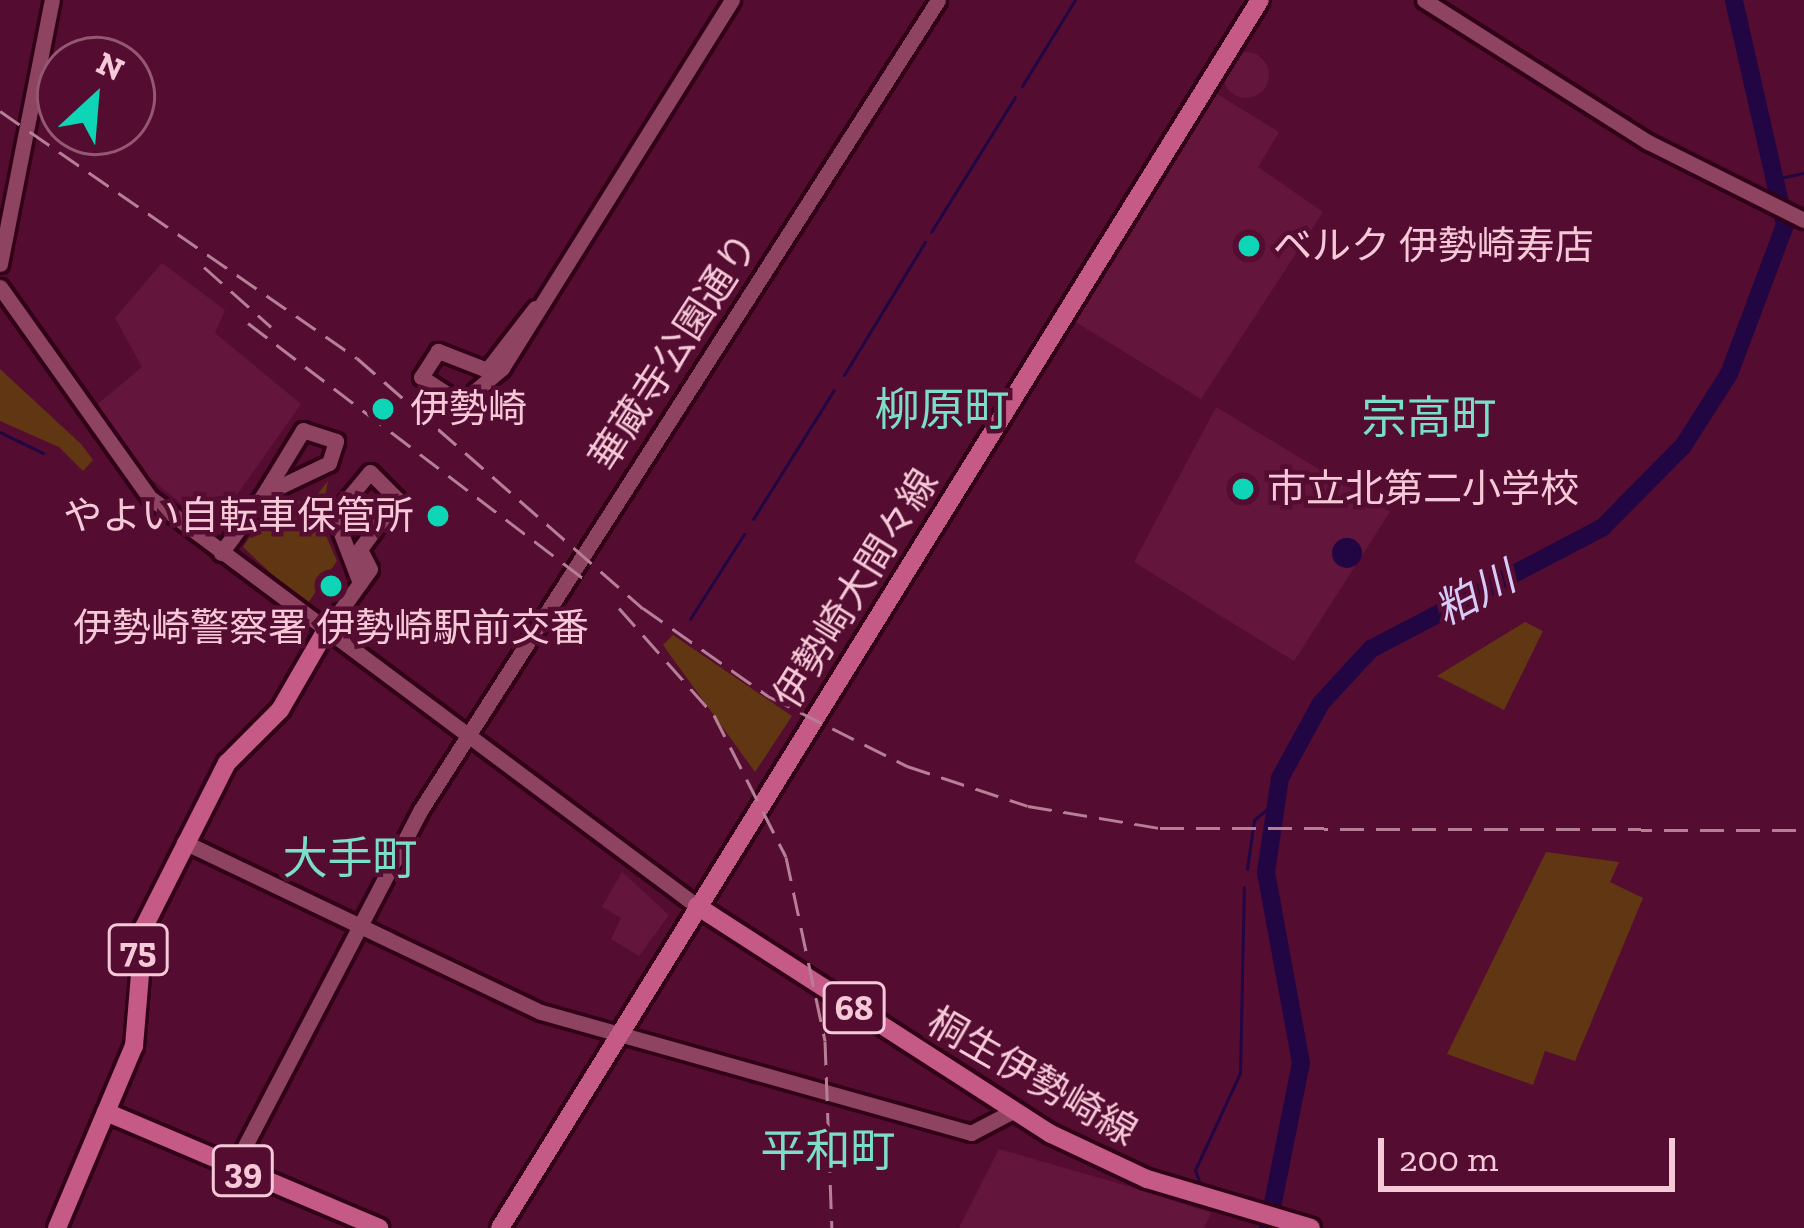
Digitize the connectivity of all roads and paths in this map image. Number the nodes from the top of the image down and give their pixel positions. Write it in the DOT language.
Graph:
graph roads {
  1 [pos="52,0"];
  2 [pos="732,0"];
  3 [pos="938,0"];
  4 [pos="1260,0"];
  5 [pos="1424,0"];
  6 [pos="1804,220"];
  7 [pos="0,264"];
  8 [pos="0,287"];
  9 [pos="535,308"];
  10 [pos="264,494"];
  11 [pos="221,554"];
  12 [pos="364,576"];
  13 [pos="326,632"];
  14 [pos="466,739"];
  15 [pos="184,842"];
  16 [pos="697,906"];
  17 [pos="357,931"];
  18 [pos="618,1034"];
  19 [pos="106,1112"];
  20 [pos="1011,1112"];
  21 [pos="234,1167"];
  22 [pos="1308,1227"];
  23 [pos="57,1228"];
  24 [pos="379,1228"];
  25 [pos="500,1228"];
  1 -- 7 [label="street"];
  2 -- 9 [label="street"];
  3 -- 14 [label="street, 華蔵寺公園通り"];
  4 -- 16 [label="main road, 伊勢崎大間々線"];
  5 -- 6 [label="street"];
  8 -- 11 [label="street"];
  9 -- 9 [label="street"];
  10 -- 10 [label="street"];
  10 -- 11 [label="street"];
  11 -- 13 [label="street"];
  12 -- 12 [label="street"];
  12 -- 13 [label="street"];
  13 -- 14 [label="street"];
  13 -- 15 [label="main road, 75"];
  14 -- 16 [label="street"];
  14 -- 17 [label="street, 華蔵寺公園通り"];
  15 -- 17 [label="street"];
  15 -- 19 [label="main road, 75"];
  16 -- 18 [label="main road"];
  16 -- 20 [label="main road, 桐生伊勢崎線 / 68"];
  17 -- 18 [label="street"];
  17 -- 21 [label="street, 華蔵寺公園通り"];
  18 -- 20 [label="street"];
  18 -- 25 [label="main road"];
  19 -- 21 [label="main road, 39"];
  19 -- 23 [label="main road, 75"];
  20 -- 22 [label="main road, 桐生伊勢崎線 / 68"];
  21 -- 24 [label="main road, 39"];
}
